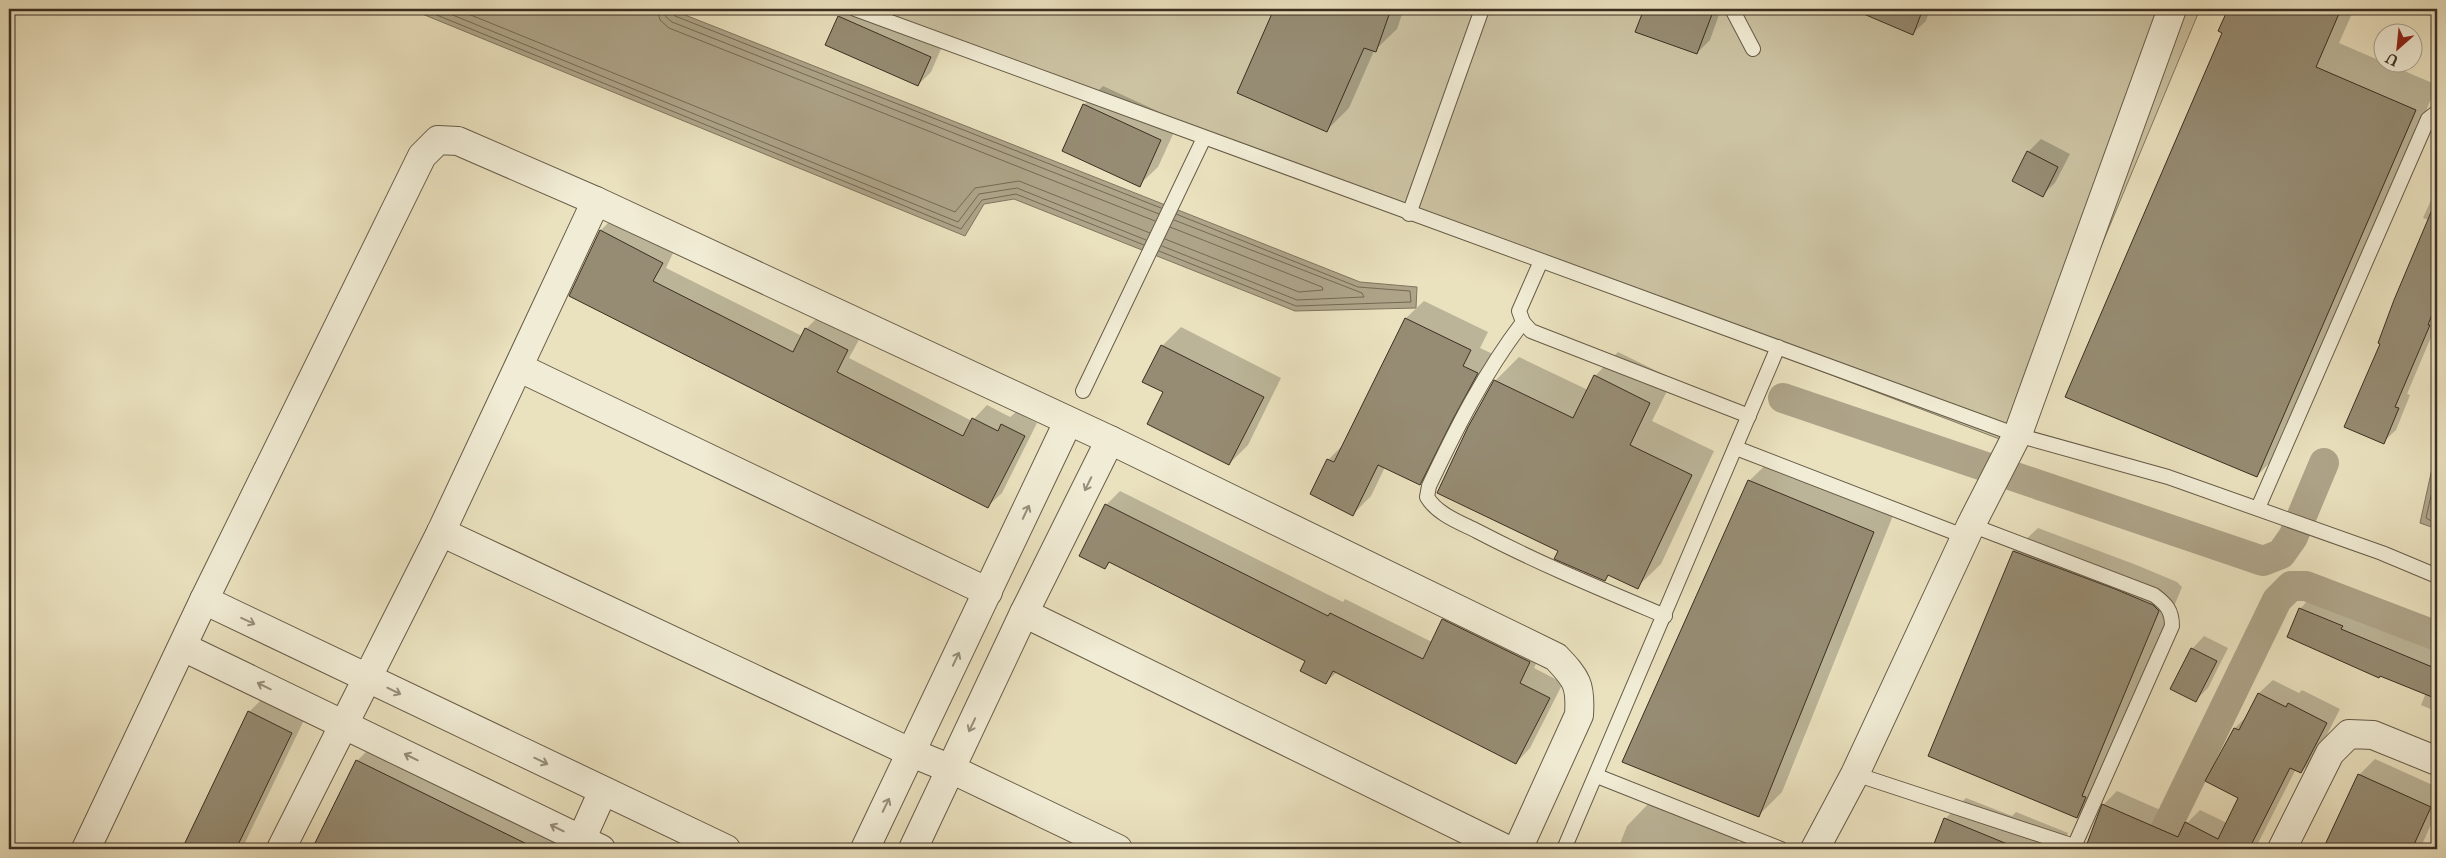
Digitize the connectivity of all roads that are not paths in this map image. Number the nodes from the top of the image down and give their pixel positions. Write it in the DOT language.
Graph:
graph roads {
  1 [pos="855,9"];
  2 [pos="1482,9"];
  3 [pos="1732,9"];
  4 [pos="2172,9"];
  5 [pos="1752,48"];
  6 [pos="2437,112"];
  7 [pos="1204,138"];
  8 [pos="596,202"];
  9 [pos="1409,214"];
  10 [pos="1541,261"];
  11 [pos="1522,322"];
  12 [pos="1778,347"];
  13 [pos="520,368"];
  14 [pos="1083,391"];
  15 [pos="1749,416"];
  16 [pos="1068,422"];
  17 [pos="1110,440"];
  18 [pos="2012,446"];
  19 [pos="1736,448"];
  20 [pos="2260,509"];
  21 [pos="1972,524"];
  22 [pos="441,532"];
  23 [pos="2437,576"];
  24 [pos="988,592"];
  25 [pos="204,600"];
  26 [pos="1024,613"];
  27 [pos="1665,616"];
  28 [pos="183,647"];
  29 [pos="367,678"];
  30 [pos="343,724"];
  31 [pos="912,753"];
  32 [pos="2437,761"];
  33 [pos="951,769"];
  34 [pos="1855,774"];
  35 [pos="1597,776"];
  36 [pos="603,791"];
  37 [pos="591,844"];
  38 [pos="2073,848"];
  39 [pos="86,849"];
  40 [pos="281,849"];
  41 [pos="726,849"];
  42 [pos="865,849"];
  43 [pos="913,849"];
  44 [pos="1118,849"];
  45 [pos="1506,849"];
  46 [pos="1518,849"];
  47 [pos="1564,849"];
  48 [pos="1781,849"];
  49 [pos="1815,849"];
  50 [pos="2282,849"];
  1 -- 7 [label="lane"];
  2 -- 9 [label="lane"];
  3 -- 5 [label="lane"];
  4 -- 18 [label="street"];
  6 -- 20 [label="lane"];
  7 -- 9 [label="lane"];
  7 -- 14 [label="lane"];
  8 -- 13 [label="street"];
  8 -- 16 [label="street"];
  8 -- 25 [label="street"];
  9 -- 10 [label="lane"];
  10 -- 11 [label="lane"];
  10 -- 12 [label="lane"];
  11 -- 15 [label="lane"];
  11 -- 27 [label="lane"];
  12 -- 15 [label="lane"];
  12 -- 18 [label="lane"];
  13 -- 22 [label="street"];
  13 -- 24 [label="street"];
  15 -- 19 [label="lane"];
  16 -- 17 [label="street"];
  24 -- 16 [label="street, one-way"];
  17 -- 26 [label="street, one-way"];
  17 -- 46 [label="street"];
  18 -- 20 [label="lane"];
  18 -- 21 [label="street"];
  19 -- 21 [label="lane"];
  19 -- 27 [label="lane"];
  20 -- 23 [label="lane"];
  21 -- 34 [label="street"];
  21 -- 38 [label="lane"];
  22 -- 29 [label="street"];
  22 -- 31 [label="street"];
  31 -- 24 [label="street, one-way"];
  25 -- 28 [label="street"];
  25 -- 29 [label="street, one-way"];
  26 -- 33 [label="street, one-way"];
  26 -- 45 [label="street"];
  27 -- 35 [label="lane"];
  30 -- 28 [label="street, one-way"];
  28 -- 39 [label="street"];
  29 -- 30 [label="street"];
  29 -- 36 [label="street, one-way"];
  37 -- 30 [label="street, one-way"];
  30 -- 40 [label="street"];
  31 -- 33 [label="street"];
  42 -- 31 [label="street, one-way"];
  32 -- 50 [label="street"];
  33 -- 43 [label="street"];
  33 -- 44 [label="street"];
  34 -- 38 [label="lane"];
  34 -- 49 [label="street"];
  35 -- 47 [label="lane"];
  35 -- 48 [label="lane"];
  36 -- 37 [label="street"];
  36 -- 41 [label="street"];
}
